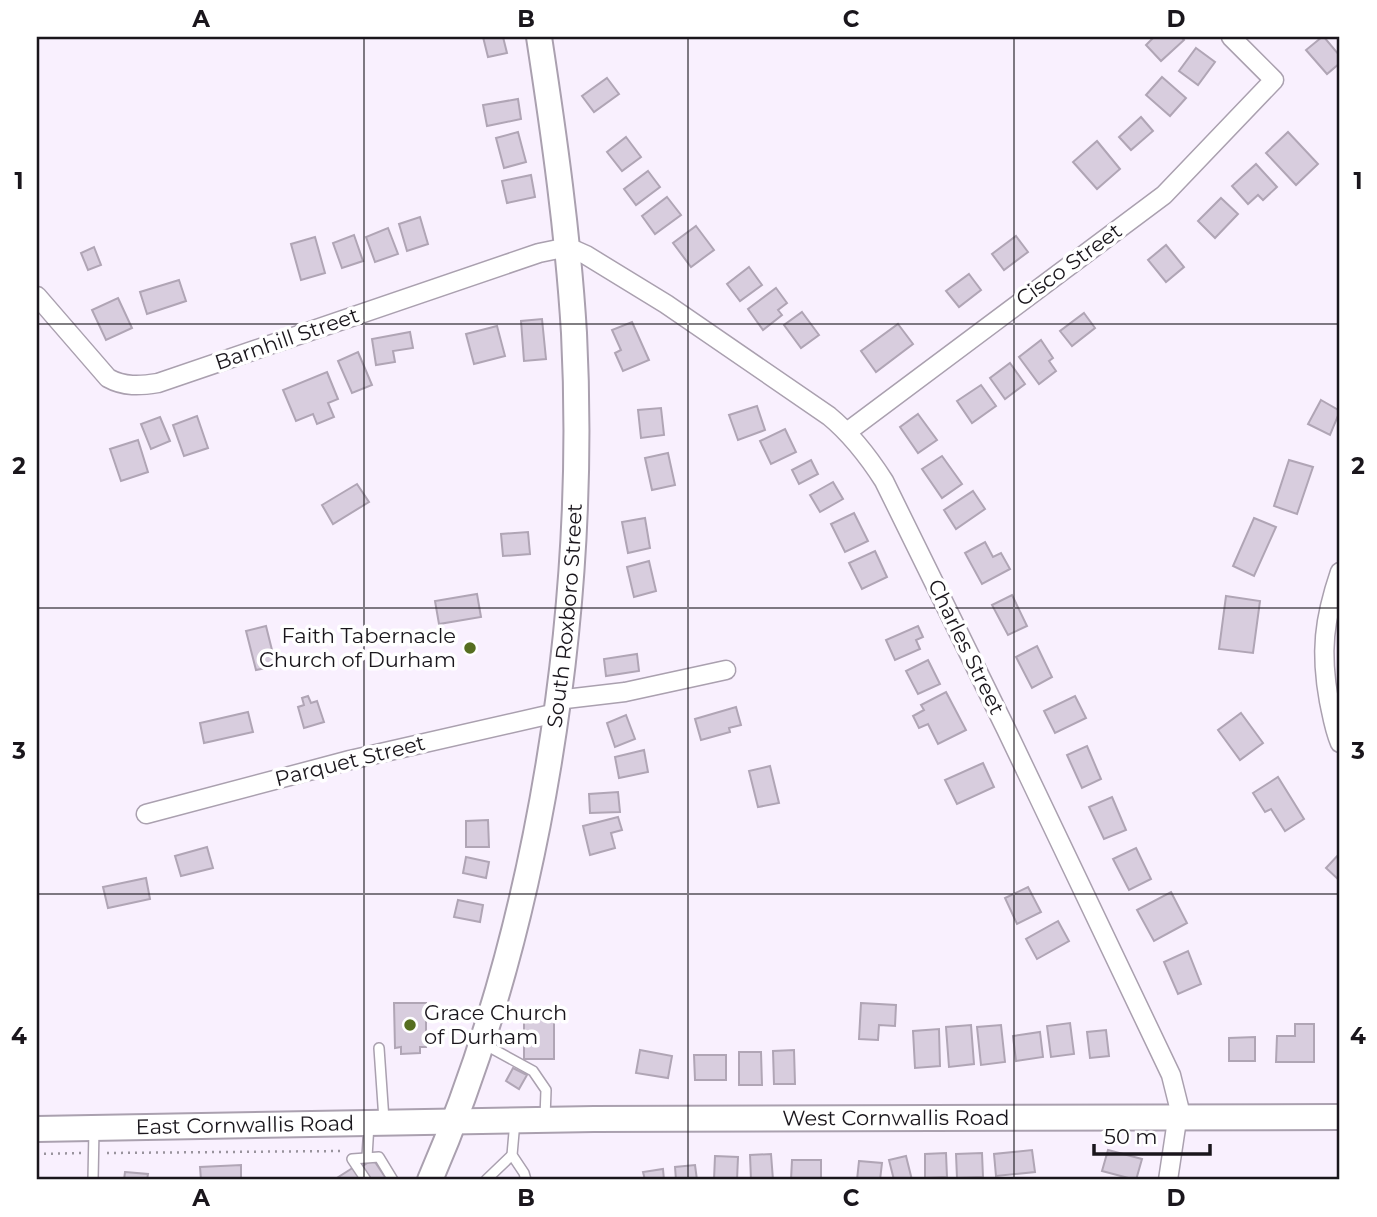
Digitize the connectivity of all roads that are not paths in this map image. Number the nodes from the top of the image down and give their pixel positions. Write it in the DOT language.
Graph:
graph roads {
  1 [pos="539,37"];
  2 [pos="1231,37"];
  3 [pos="568,247"];
  4 [pos="37,296"];
  5 [pos="847,432"];
  6 [pos="1340,572"];
  7 [pos="726,670"];
  8 [pos="556,706"];
  9 [pos="1340,743"];
  10 [pos="146,814"];
  11 [pos="480,1042"];
  12 [pos="379,1048"];
  13 [pos="1178,1116"];
  14 [pos="1340,1117"];
  15 [pos="545,1119"];
  16 [pos="515,1120"];
  17 [pos="453,1121"];
  18 [pos="376,1122"];
  19 [pos="94,1128"];
  20 [pos="37,1129"];
  21 [pos="367,1154"];
  22 [pos="512,1155"];
  23 [pos="93,1180"];
  24 [pos="366,1180"];
  25 [pos="393,1180"];
  26 [pos="430,1180"];
  27 [pos="486,1180"];
  28 [pos="526,1180"];
  29 [pos="1168,1180"];
  1 -- 3 [label="street, South Roxboro Street"];
  2 -- 5 [label="street, Cisco Street"];
  3 -- 4 [label="street, Barnhill Street"];
  3 -- 5 [label="street, Charles Street"];
  3 -- 8 [label="street, South Roxboro Street"];
  5 -- 13 [label="street, Charles Street"];
  6 -- 9 [label="street"];
  7 -- 8 [label="street, Parquet Street"];
  8 -- 10 [label="street, Parquet Street"];
  8 -- 11 [label="street, South Roxboro Street"];
  11 -- 15 [label="lane"];
  11 -- 17 [label="street, South Roxboro Street"];
  12 -- 18 [label="lane"];
  13 -- 14 [label="street, West Cornwallis Road"];
  13 -- 15 [label="street, West Cornwallis Road"];
  13 -- 29 [label="street, Charles Street"];
  15 -- 16 [label="street, West Cornwallis Road"];
  16 -- 17 [label="street, West Cornwallis Road"];
  16 -- 22 [label="lane"];
  17 -- 18 [label="street, East Cornwallis Road"];
  17 -- 26 [label="street, South Roxboro Street"];
  18 -- 19 [label="street, East Cornwallis Road"];
  18 -- 21 [label="lane"];
  19 -- 20 [label="street, East Cornwallis Road"];
  19 -- 23 [label="lane"];
  21 -- 24 [label="lane"];
  21 -- 25 [label="lane"];
  22 -- 27 [label="lane"];
  22 -- 28 [label="lane"];
}
